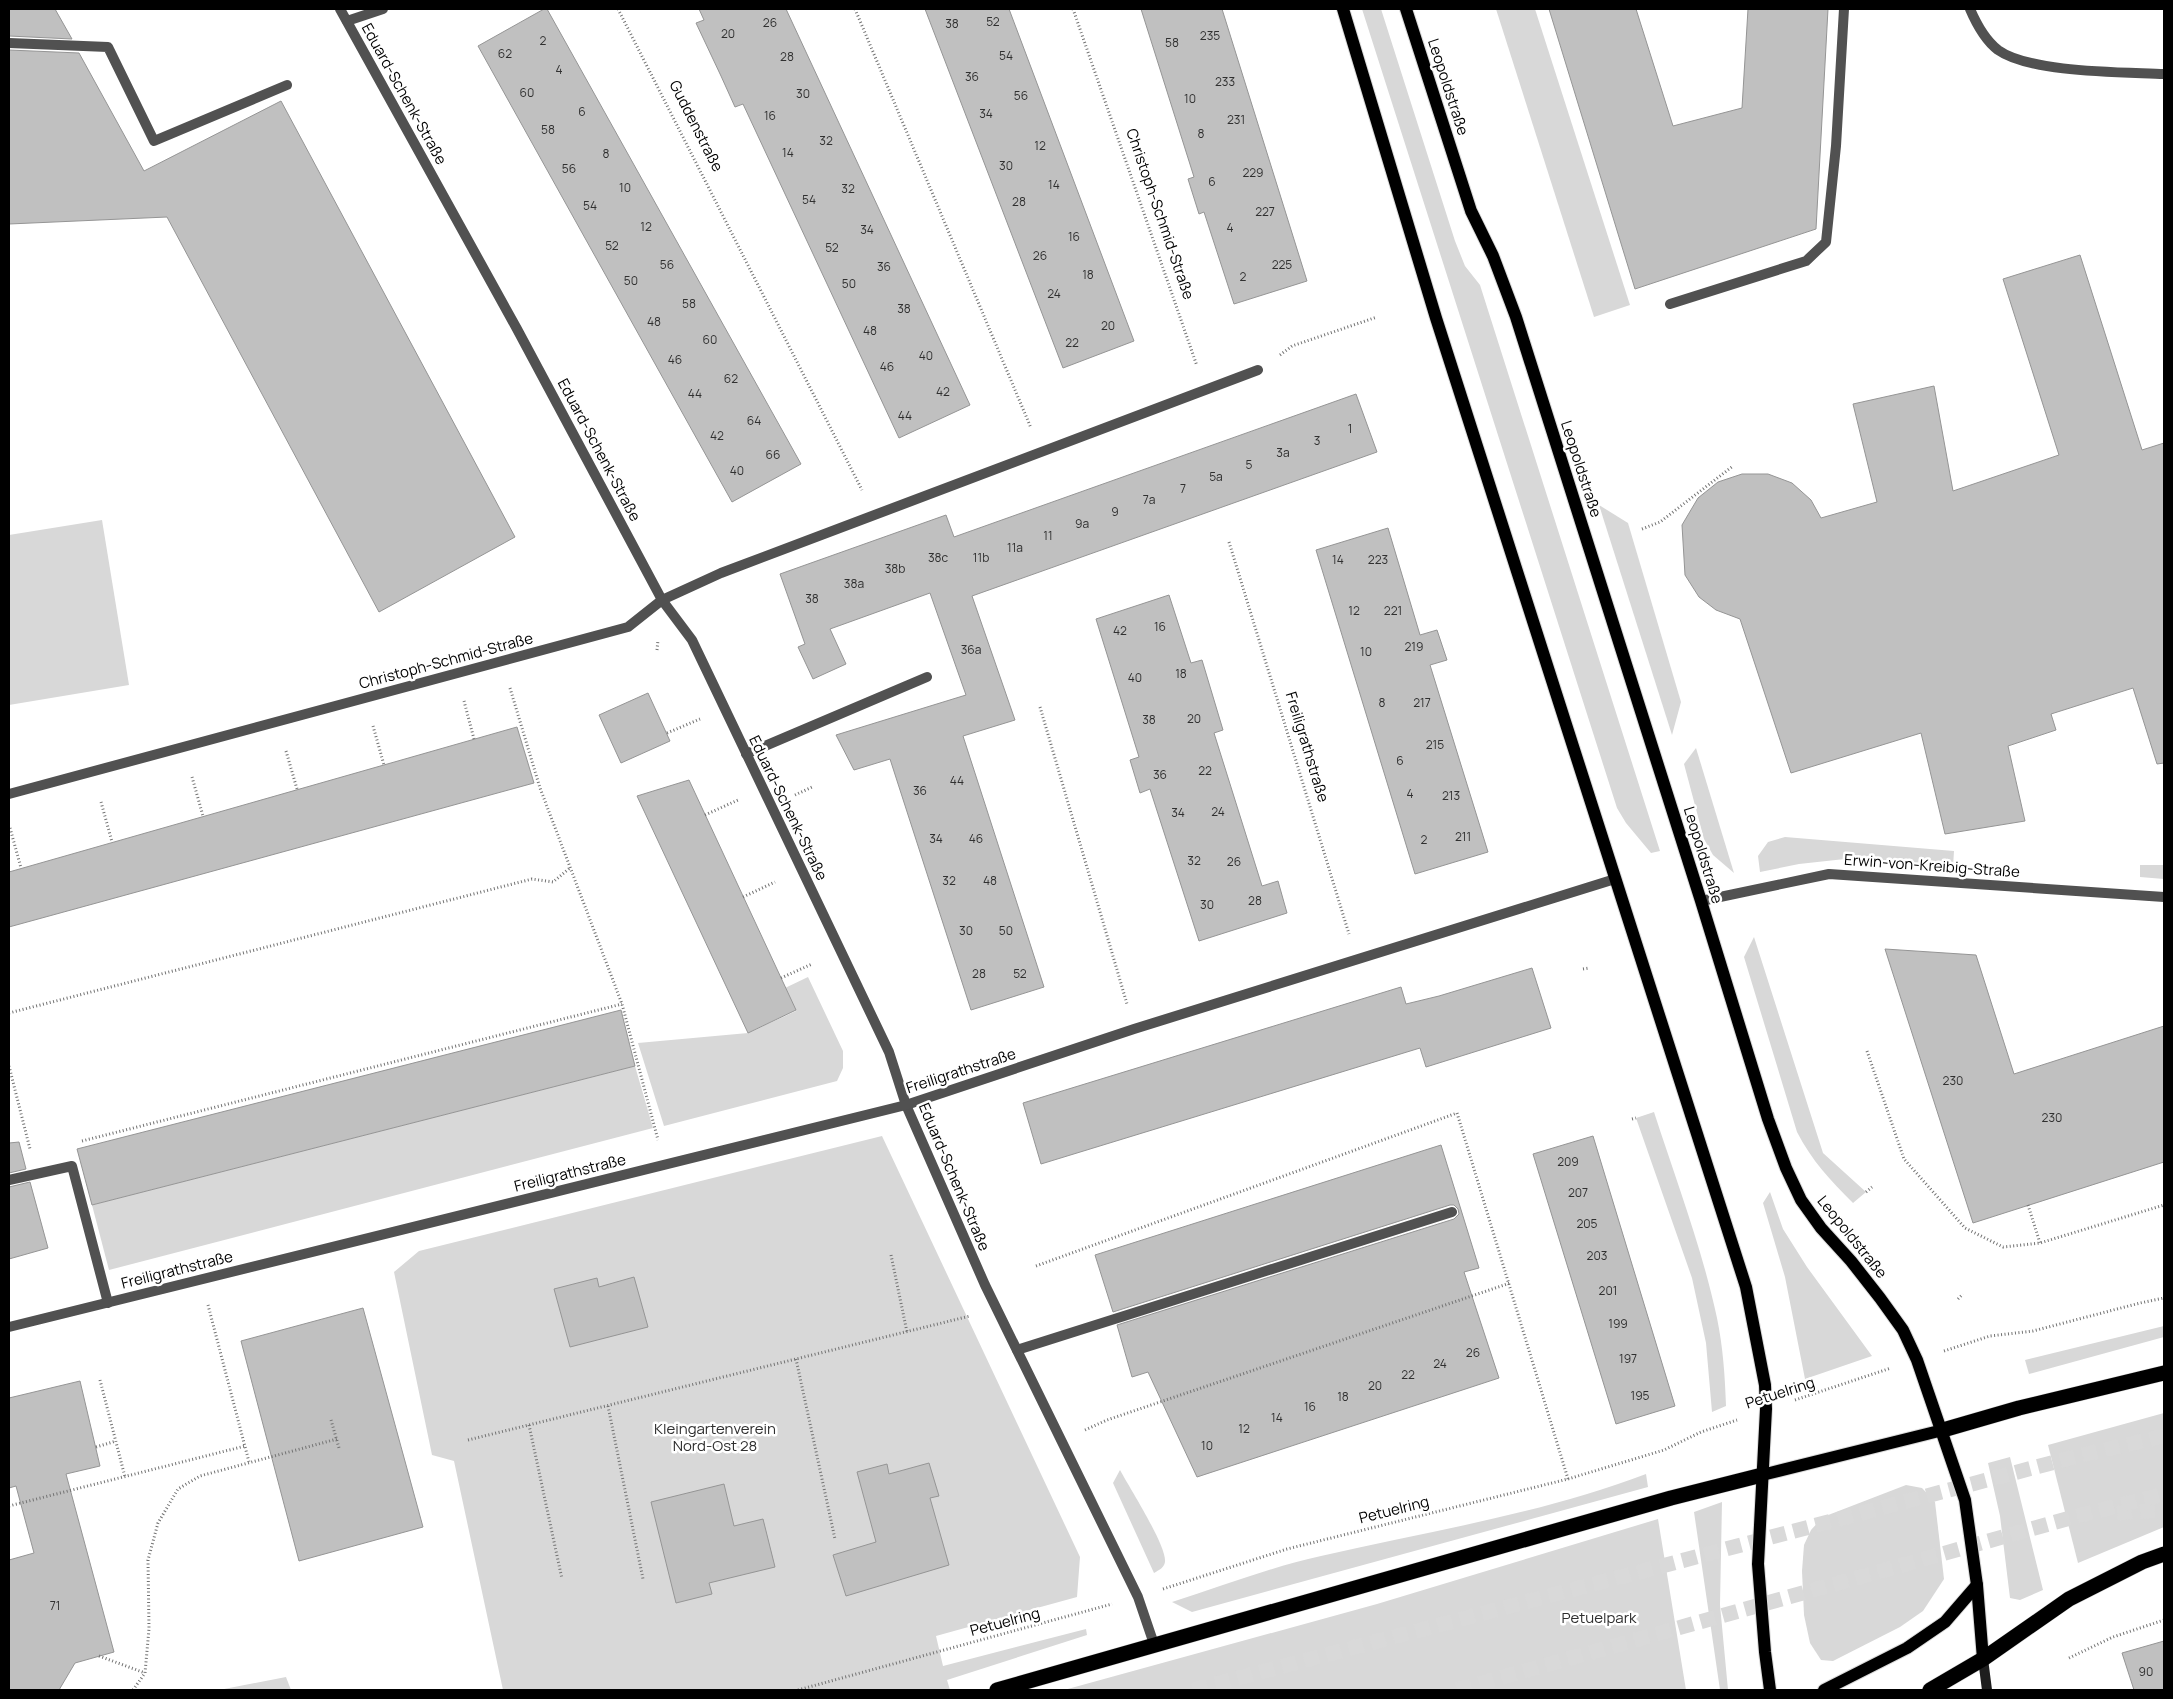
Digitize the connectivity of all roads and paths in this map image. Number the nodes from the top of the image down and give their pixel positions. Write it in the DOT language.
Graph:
graph roads {
  1 [pos="340,9"];
  2 [pos="383,9"];
  3 [pos="618,9"];
  4 [pos="856,9"];
  5 [pos="1073,9"];
  6 [pos="1343,9"];
  7 [pos="1406,9"];
  8 [pos="1844,9"];
  9 [pos="1970,9"];
  10 [pos="347,21"];
  11 [pos="9,42"];
  12 [pos="2164,74"];
  13 [pos="287,85"];
  14 [pos="1670,304"];
  15 [pos="1377,318"];
  16 [pos="1258,370"];
  17 [pos="1206,390"];
  18 [pos="1041,452"];
  19 [pos="1732,466"];
  20 [pos="875,515"];
  21 [pos="1642,529"];
  22 [pos="1229,542"];
  23 [pos="662,600"];
  24 [pos="927,677"];
  25 [pos="510,688"];
  26 [pos="464,701"];
  27 [pos="1040,707"];
  28 [pos="700,719"];
  29 [pos="373,726"];
  30 [pos="667,733"];
  31 [pos="474,739"];
  32 [pos="286,751"];
  33 [pos="746,754"];
  34 [pos="384,765"];
  35 [pos="192,777"];
  36 [pos="297,790"];
  37 [pos="9,794"];
  38 [pos="738,800"];
  39 [pos="101,802"];
  40 [pos="704,815"];
  41 [pos="203,816"];
  42 [pos="10,828"];
  43 [pos="112,842"];
  44 [pos="571,867"];
  45 [pos="21,868"];
  46 [pos="1615,879"];
  47 [pos="774,882"];
  48 [pos="743,897"];
  49 [pos="2164,897"];
  50 [pos="1701,901"];
  51 [pos="1357,960"];
  52 [pos="812,964"];
  53 [pos="1589,968"];
  54 [pos="1583,969"];
  55 [pos="781,978"];
  56 [pos="622,1004"];
  57 [pos="9,1013"];
  58 [pos="1134,1029"];
  59 [pos="1866,1051"];
  60 [pos="9,1066"];
  61 [pos="906,1104"];
  62 [pos="79,1142"];
  63 [pos="665,1165"];
  64 [pos="37,1174"];
  65 [pos="9,1180"];
  66 [pos="1872,1187"];
  67 [pos="1866,1192"];
  68 [pos="2164,1205"];
  69 [pos="2028,1206"];
  70 [pos="1452,1212"];
  71 [pos="2040,1243"];
  72 [pos="891,1255"];
  73 [pos="201,1280"];
  74 [pos="1510,1283"];
  75 [pos="1963,1294"];
  76 [pos="2164,1298"];
  77 [pos="1958,1299"];
  78 [pos="108,1303"];
  79 [pos="997,1309"];
  80 [pos="9,1327"];
  81 [pos="907,1332"];
  82 [pos="1017,1350"];
  83 [pos="796,1360"];
  84 [pos="1917,1360"];
  85 [pos="2164,1373"];
  86 [pos="100,1380"];
  87 [pos="608,1406"];
  88 [pos="1766,1409"];
  89 [pos="332,1420"];
  90 [pos="529,1425"];
  91 [pos="1942,1430"];
  92 [pos="337,1439"];
  93 [pos="468,1440"];
  94 [pos="116,1441"];
  95 [pos="1061,1441"];
  96 [pos="245,1446"];
  97 [pos="96,1447"];
  98 [pos="339,1448"];
  99 [pos="249,1462"];
  100 [pos="1762,1474"];
  101 [pos="125,1476"];
  102 [pos="9,1506"];
  103 [pos="834,1539"];
  104 [pos="2164,1554"];
  105 [pos="562,1579"];
  106 [pos="643,1579"];
  107 [pos="1977,1585"];
  108 [pos="1138,1597"];
  109 [pos="2164,1620"];
  110 [pos="1155,1646"];
  111 [pos="99,1656"];
  112 [pos="2069,1658"];
  113 [pos="1983,1659"];
  114 [pos="145,1673"];
  115 [pos="133,1690"];
  116 [pos="798,1690"];
  117 [pos="997,1690"];
  118 [pos="1770,1690"];
  119 [pos="1824,1690"];
  120 [pos="1930,1690"];
  121 [pos="1987,1690"];
  1 -- 10 [label="street, Eduard-Schenk-Straße"];
  2 -- 10 [label="street"];
  3 -- 20 [label="path, Guddenstraße"];
  4 -- 18 [label="path"];
  5 -- 17 [label="path, Christoph-Schmid-Straße"];
  6 -- 46 [label="main road"];
  7 -- 50 [label="main road, Leopoldstraße"];
  8 -- 14 [label="street"];
  9 -- 12 [label="street"];
  10 -- 23 [label="street, Eduard-Schenk-Straße"];
  11 -- 13 [label="street"];
  15 -- 16 [label="path"];
  16 -- 17 [label="street, Christoph-Schmid-Straße"];
  17 -- 18 [label="street, Christoph-Schmid-Straße"];
  18 -- 20 [label="street, Christoph-Schmid-Straße"];
  19 -- 21 [label="path"];
  20 -- 23 [label="street, Christoph-Schmid-Straße"];
  22 -- 51 [label="path, Freiligrathstraße"];
  23 -- 33 [label="street, Eduard-Schenk-Straße"];
  23 -- 37 [label="street, Christoph-Schmid-Straße"];
  24 -- 33 [label="street"];
  25 -- 44 [label="path"];
  26 -- 31 [label="path"];
  27 -- 58 [label="path"];
  28 -- 30 [label="path"];
  29 -- 34 [label="path"];
  32 -- 36 [label="path"];
  33 -- 61 [label="street, Eduard-Schenk-Straße"];
  35 -- 41 [label="path"];
  38 -- 40 [label="path"];
  39 -- 43 [label="path"];
  42 -- 45 [label="path"];
  44 -- 56 [label="path"];
  44 -- 57 [label="path"];
  46 -- 51 [label="street, Freiligrathstraße"];
  46 -- 88 [label="main road"];
  47 -- 48 [label="path"];
  49 -- 50 [label="street, Erwin-von-Kreibig-Straße"];
  50 -- 84 [label="main road, Leopoldstraße"];
  51 -- 58 [label="street, Freiligrathstraße"];
  52 -- 55 [label="path"];
  53 -- 54 [label="path"];
  56 -- 62 [label="path"];
  56 -- 63 [label="path"];
  58 -- 61 [label="street, Freiligrathstraße"];
  59 -- 71 [label="path"];
  60 -- 64 [label="path"];
  61 -- 63 [label="street, Freiligrathstraße"];
  61 -- 79 [label="street, Eduard-Schenk-Straße"];
  63 -- 73 [label="street, Freiligrathstraße"];
  64 -- 65 [label="street"];
  64 -- 78 [label="street"];
  66 -- 67 [label="path"];
  68 -- 71 [label="path"];
  69 -- 71 [label="path"];
  70 -- 82 [label="street"];
  72 -- 81 [label="path"];
  73 -- 78 [label="street, Freiligrathstraße"];
  73 -- 96 [label="path"];
  74 -- 95 [label="path"];
  75 -- 77 [label="path"];
  76 -- 84 [label="path, Petuelring"];
  78 -- 80 [label="street, Freiligrathstraße"];
  79 -- 81 [label="path"];
  79 -- 82 [label="street, Eduard-Schenk-Straße"];
  81 -- 83 [label="path"];
  82 -- 95 [label="street, Eduard-Schenk-Straße"];
  83 -- 87 [label="path"];
  83 -- 103 [label="path"];
  84 -- 88 [label="path, Petuelring"];
  84 -- 91 [label="main road, Leopoldstraße"];
  85 -- 91 [label="highway"];
  86 -- 94 [label="path"];
  87 -- 90 [label="path"];
  87 -- 106 [label="path"];
  88 -- 100 [label="main road"];
  88 -- 108 [label="path, Petuelring"];
  89 -- 92 [label="path"];
  90 -- 93 [label="path"];
  90 -- 105 [label="path"];
  91 -- 100 [label="main road"];
  91 -- 107 [label="main road, Leopoldstraße"];
  92 -- 98 [label="path"];
  92 -- 99 [label="path"];
  94 -- 97 [label="path"];
  94 -- 101 [label="path"];
  95 -- 108 [label="street, Eduard-Schenk-Straße"];
  96 -- 99 [label="path"];
  96 -- 101 [label="path"];
  99 -- 114 [label="path"];
  100 -- 110 [label="highway"];
  100 -- 118 [label="main road"];
  101 -- 102 [label="path"];
  104 -- 113 [label="highway"];
  107 -- 113 [label="main road, Leopoldstraße"];
  107 -- 119 [label="main road"];
  108 -- 110 [label="street, Eduard-Schenk-Straße"];
  108 -- 116 [label="path, Petuelring"];
  109 -- 112 [label="path"];
  110 -- 117 [label="highway"];
  111 -- 114 [label="path"];
  113 -- 120 [label="highway"];
  113 -- 121 [label="main road, Leopoldstraße"];
  114 -- 115 [label="path"];
}
